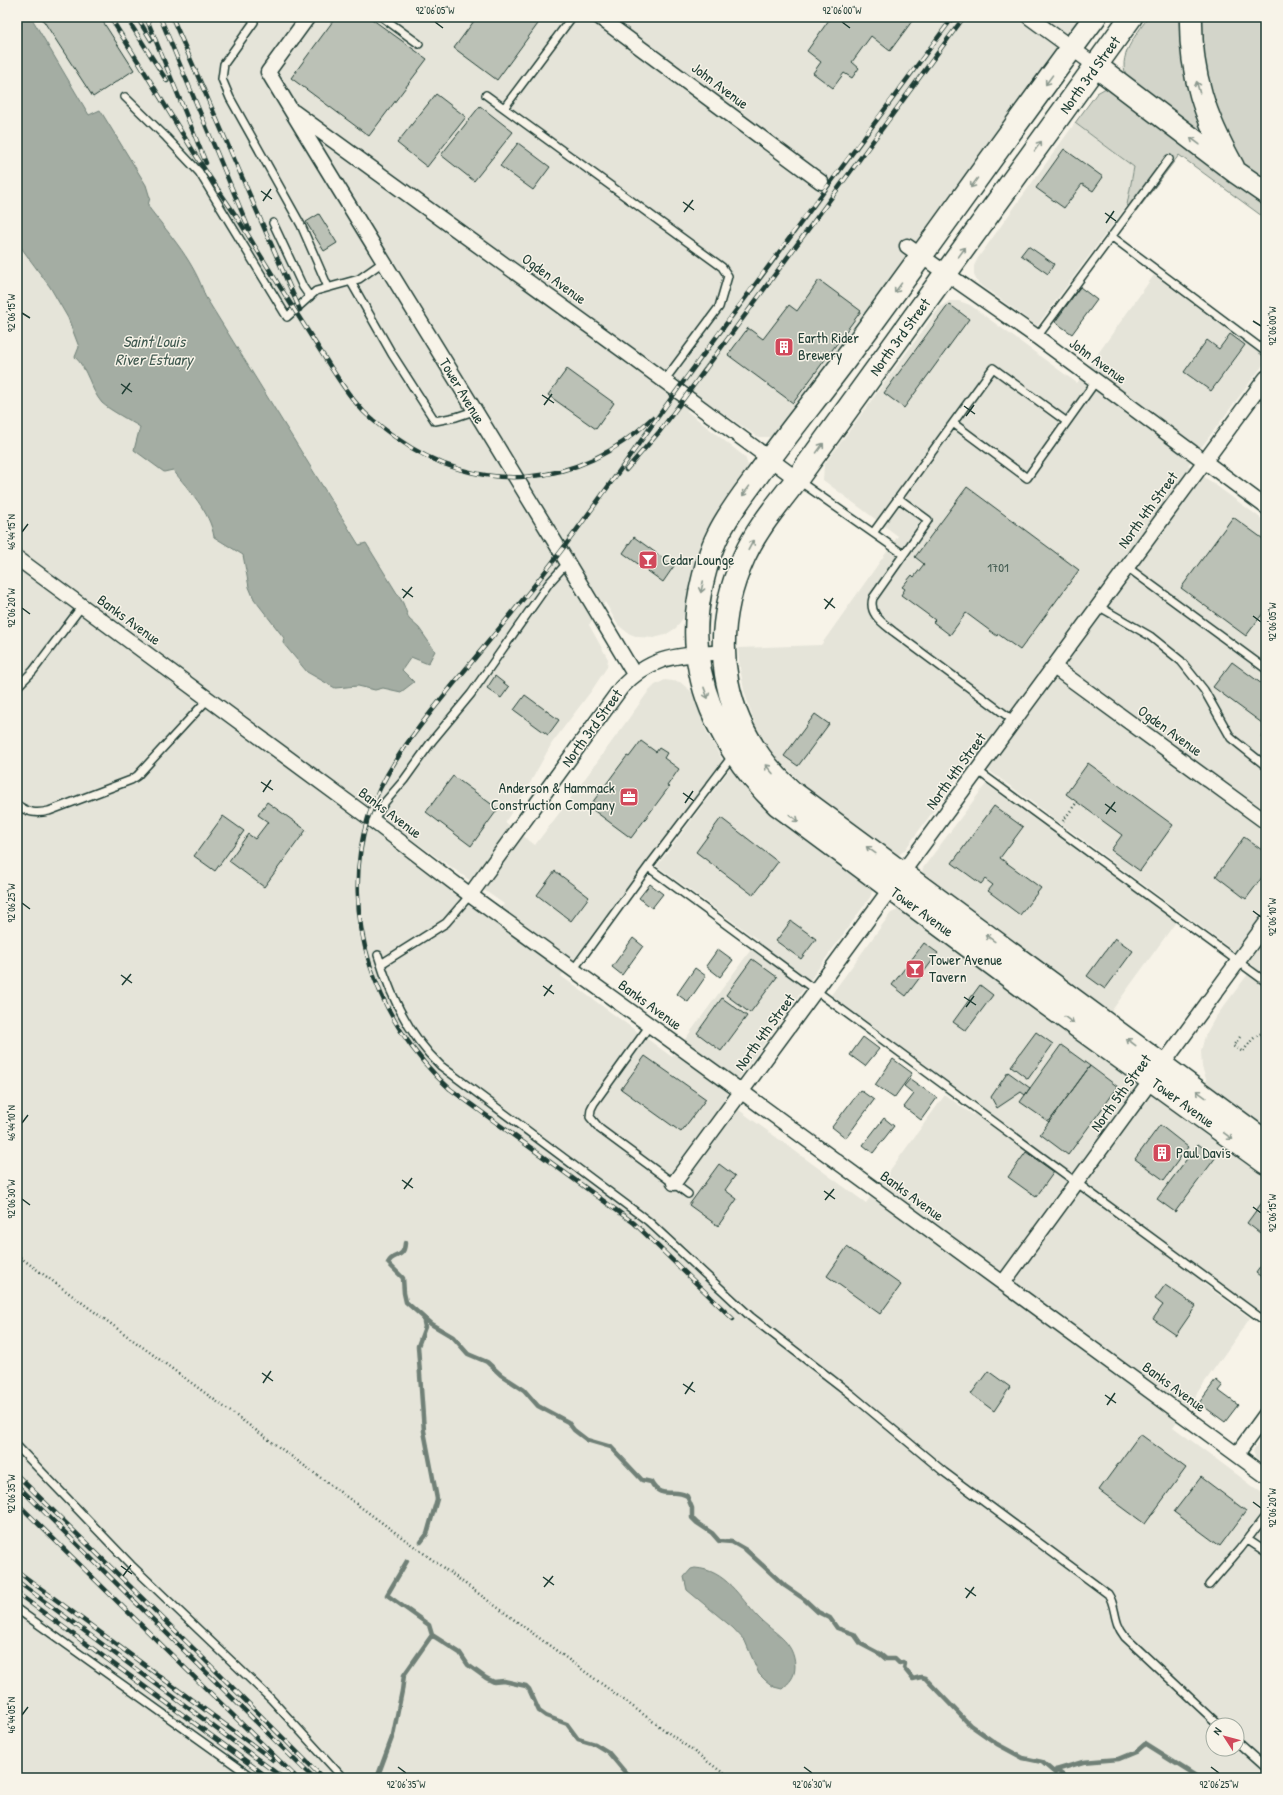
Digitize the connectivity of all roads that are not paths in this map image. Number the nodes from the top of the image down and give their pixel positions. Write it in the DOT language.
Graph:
graph roads {
  1 [pos="251,17"];
  2 [pos="308,17"];
  3 [pos="382,17"];
  4 [pos="572,17"];
  5 [pos="599,17"];
  6 [pos="1028,17"];
  7 [pos="1095,17"];
  8 [pos="1131,17"];
  9 [pos="1191,17"];
  10 [pos="419,44"];
  11 [pos="1072,48"];
  12 [pos="1096,66"];
  13 [pos="486,95"];
  14 [pos="125,97"];
  15 [pos="289,108"];
  16 [pos="504,108"];
  17 [pos="1169,159"];
  18 [pos="1237,173"];
  19 [pos="821,182"];
  20 [pos="1266,193"];
  21 [pos="273,223"];
  22 [pos="1111,236"];
  23 [pos="914,252"];
  24 [pos="383,262"];
  25 [pos="945,274"];
  26 [pos="351,282"];
  27 [pos="328,287"];
  28 [pos="310,296"];
  29 [pos="1036,337"];
  30 [pos="1266,352"];
  31 [pos="1266,378"];
  32 [pos="664,380"];
  33 [pos="1096,381"];
  34 [pos="474,411"];
  35 [pos="1067,422"];
  36 [pos="953,423"];
  37 [pos="769,459"];
  38 [pos="1205,462"];
  39 [pos="797,479"];
  40 [pos="898,498"];
  41 [pos="1266,507"];
  42 [pos="873,533"];
  43 [pos="17,548"];
  44 [pos="903,554"];
  45 [pos="20,560"];
  46 [pos="568,562"];
  47 [pos="1127,567"];
  48 [pos="82,606"];
  49 [pos="1098,606"];
  50 [pos="725,652"];
  51 [pos="697,655"];
  52 [pos="1054,667"];
  53 [pos="1266,669"];
  54 [pos="634,674"];
  55 [pos="17,687"];
  56 [pos="208,699"];
  57 [pos="1014,721"];
  58 [pos="734,754"];
  59 [pos="1266,766"];
  60 [pos="978,770"];
  61 [pos="17,805"];
  62 [pos="373,821"];
  63 [pos="1266,822"];
  64 [pos="648,867"];
  65 [pos="896,881"];
  66 [pos="470,895"];
  67 [pos="1266,923"];
  68 [pos="378,956"];
  69 [pos="1238,962"];
  70 [pos="381,964"];
  71 [pos="573,970"];
  72 [pos="1266,982"];
  73 [pos="816,991"];
  74 [pos="650,1025"];
  75 [pos="1156,1073"];
  76 [pos="742,1092"];
  77 [pos="1266,1142"];
  78 [pos="1266,1163"];
  79 [pos="1076,1182"];
  80 [pos="674,1184"];
  81 [pos="688,1194"];
  82 [pos="1003,1283"];
  83 [pos="1266,1322"];
  84 [pos="1266,1414"];
  85 [pos="17,1446"];
  86 [pos="1237,1454"];
  87 [pos="1266,1476"];
  88 [pos="1265,1520"];
  89 [pos="1248,1540"];
  90 [pos="1266,1552"];
  91 [pos="1208,1585"];
  92 [pos="17,1609"];
  93 [pos="1210,1717"];
  94 [pos="1245,1749"];
  95 [pos="1266,1768"];
  96 [pos="244,1772"];
  97 [pos="236,1778"];
  98 [pos="253,1778"];
  99 [pos="343,1778"];
  1 -- 27 [label="lane"];
  2 -- 15 [label="street, Tower Avenue"];
  3 -- 10 [label="lane"];
  4 -- 16 [label="lane"];
  5 -- 19 [label="street, John Avenue"];
  6 -- 11 [label="street"];
  7 -- 11 [label="main road, North 3rd Street"];
  8 -- 12 [label="main road, North 3rd Street"];
  18 -- 9 [label="main road, one-way"];
  11 -- 12 [label="street"];
  11 -- 23 [label="main road, North 3rd Street, one-way"];
  18 -- 12 [label="main road, one-way"];
  25 -- 12 [label="main road, North 3rd Street, one-way"];
  13 -- 16 [label="lane"];
  14 -- 28 [label="lane"];
  15 -- 24 [label="street, Tower Avenue"];
  15 -- 32 [label="street, Ogden Avenue"];
  16 -- 32 [label="lane"];
  17 -- 22 [label="lane"];
  18 -- 20 [label="main road"];
  21 -- 28 [label="lane"];
  22 -- 29 [label="lane"];
  22 -- 30 [label="lane"];
  23 -- 25 [label="street, John Avenue"];
  23 -- 37 [label="main road, North 3rd Street, one-way"];
  24 -- 26 [label="lane"];
  24 -- 34 [label="street, Tower Avenue"];
  25 -- 29 [label="street, John Avenue"];
  39 -- 25 [label="main road, North 3rd Street, one-way"];
  26 -- 27 [label="lane"];
  26 -- 34 [label="lane"];
  27 -- 28 [label="lane"];
  29 -- 33 [label="street, John Avenue"];
  31 -- 38 [label="street, North 4th Street"];
  32 -- 37 [label="street, Ogden Avenue"];
  33 -- 35 [label="lane"];
  33 -- 38 [label="street, John Avenue"];
  34 -- 46 [label="street, Tower Avenue"];
  35 -- 36 [label="lane"];
  35 -- 36 [label="lane"];
  36 -- 40 [label="lane"];
  37 -- 39 [label="street, Ogden Avenue"];
  37 -- 51 [label="main road, North 3rd Street, one-way"];
  38 -- 41 [label="street, John Avenue"];
  38 -- 47 [label="street, North 4th Street"];
  39 -- 42 [label="lane"];
  50 -- 39 [label="main road, North 3rd Street, one-way"];
  40 -- 42 [label="lane"];
  40 -- 44 [label="lane"];
  42 -- 44 [label="lane"];
  43 -- 45 [label="lane"];
  44 -- 57 [label="lane"];
  45 -- 48 [label="street, Banks Avenue"];
  46 -- 54 [label="street, Tower Avenue"];
  46 -- 62 [label="lane"];
  47 -- 49 [label="street, North 4th Street"];
  47 -- 53 [label="lane"];
  48 -- 55 [label="lane"];
  48 -- 56 [label="street, Banks Avenue"];
  49 -- 52 [label="street, North 4th Street"];
  49 -- 59 [label="lane"];
  50 -- 51 [label="street, North 3rd Street"];
  65 -- 50 [label="main road, Tower Avenue, one-way"];
  51 -- 54 [label="street, North 3rd Street"];
  51 -- 58 [label="main road, Tower Avenue, one-way"];
  52 -- 57 [label="street, North 4th Street"];
  52 -- 63 [label="street, Ogden Avenue"];
  54 -- 66 [label="street, North 3rd Street"];
  56 -- 61 [label="lane"];
  56 -- 62 [label="street, Banks Avenue"];
  57 -- 60 [label="street, North 4th Street"];
  58 -- 64 [label="lane"];
  58 -- 65 [label="main road, Tower Avenue, one-way"];
  60 -- 65 [label="street, North 4th Street"];
  60 -- 69 [label="lane"];
  62 -- 66 [label="street, Banks Avenue"];
  64 -- 71 [label="lane"];
  64 -- 73 [label="lane"];
  65 -- 73 [label="street, North 4th Street"];
  65 -- 75 [label="main road, Tower Avenue"];
  66 -- 70 [label="lane"];
  66 -- 71 [label="street, Banks Avenue"];
  67 -- 69 [label="street, North 5th Street"];
  68 -- 70 [label="lane"];
  69 -- 72 [label="lane"];
  69 -- 75 [label="street, North 5th Street"];
  70 -- 93 [label="lane"];
  71 -- 74 [label="street, Banks Avenue"];
  73 -- 76 [label="street, North 4th Street"];
  73 -- 79 [label="lane"];
  74 -- 76 [label="street, Banks Avenue"];
  74 -- 80 [label="lane"];
  77 -- 75 [label="main road, Tower Avenue, one-way"];
  75 -- 78 [label="main road, Tower Avenue, one-way"];
  75 -- 79 [label="street, North 5th Street"];
  76 -- 80 [label="street, North 4th Street"];
  76 -- 82 [label="street, Banks Avenue"];
  79 -- 82 [label="street, North 5th Street"];
  79 -- 83 [label="lane"];
  80 -- 81 [label="lane"];
  82 -- 86 [label="street, Banks Avenue"];
  84 -- 86 [label="street"];
  85 -- 99 [label="lane"];
  86 -- 87 [label="street, Banks Avenue"];
  88 -- 89 [label="lane"];
  89 -- 90 [label="lane"];
  89 -- 91 [label="lane"];
  92 -- 96 [label="lane"];
  94 -- 95 [label="lane"];
  96 -- 97 [label="lane"];
  96 -- 98 [label="lane"];
}
